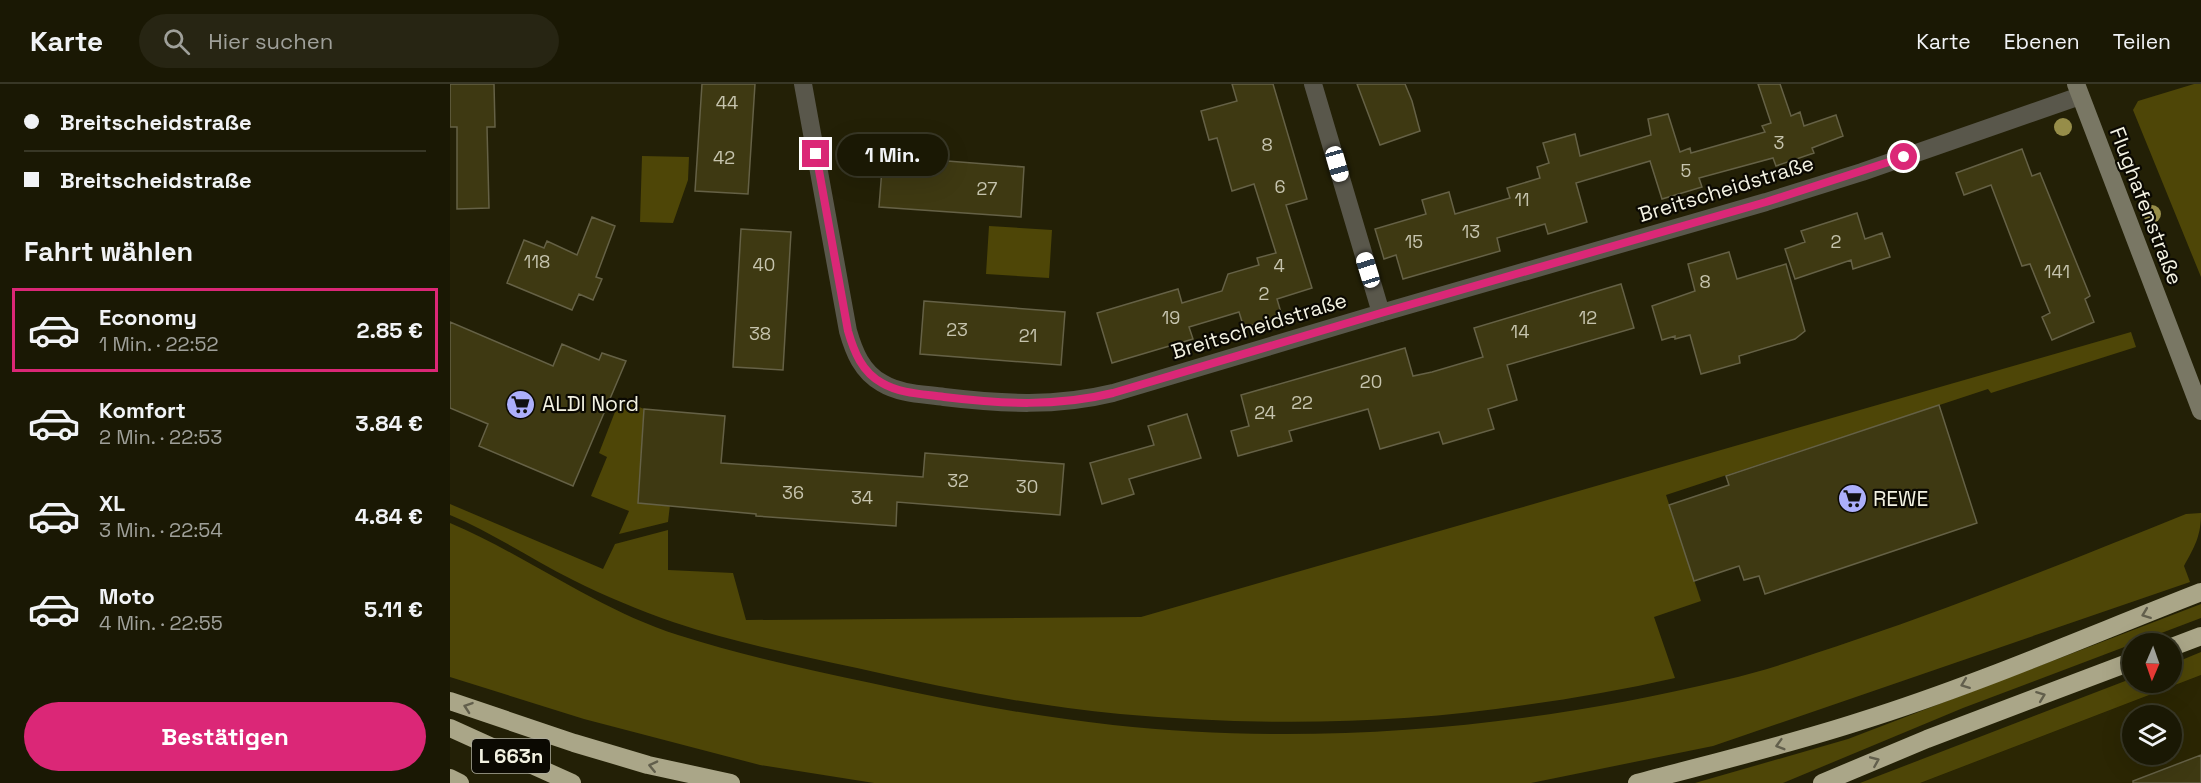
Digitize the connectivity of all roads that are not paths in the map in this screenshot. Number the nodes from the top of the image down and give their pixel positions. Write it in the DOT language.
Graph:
graph roads {
  1 [pos="803,84"];
  2 [pos="1313,84"];
  3 [pos="2078,90"];
  4 [pos="1381,313"];
  5 [pos="2201,411"];
  6 [pos="2201,592"];
  7 [pos="2201,636"];
  8 [pos="2182,643"];
  9 [pos="2122,665"];
  10 [pos="450,701"];
  11 [pos="450,728"];
  12 [pos="450,778"];
  13 [pos="460,783"];
  14 [pos="572,783"];
  15 [pos="731,783"];
  16 [pos="1637,783"];
  17 [pos="1822,783"];
  1 -- 4 [label="street, Breitscheidstraße"];
  2 -- 4 [label="street"];
  3 -- 4 [label="street, Breitscheidstraße"];
  3 -- 5 [label="main road, Flughafenstraße"];
  6 -- 16 [label="highway, one-way"];
  7 -- 8 [label="highway"];
  17 -- 9 [label="highway, one-way"];
  15 -- 10 [label="highway, one-way"];
  11 -- 14 [label="highway, L 663n"];
  12 -- 13 [label="highway, L 663n"];
}
